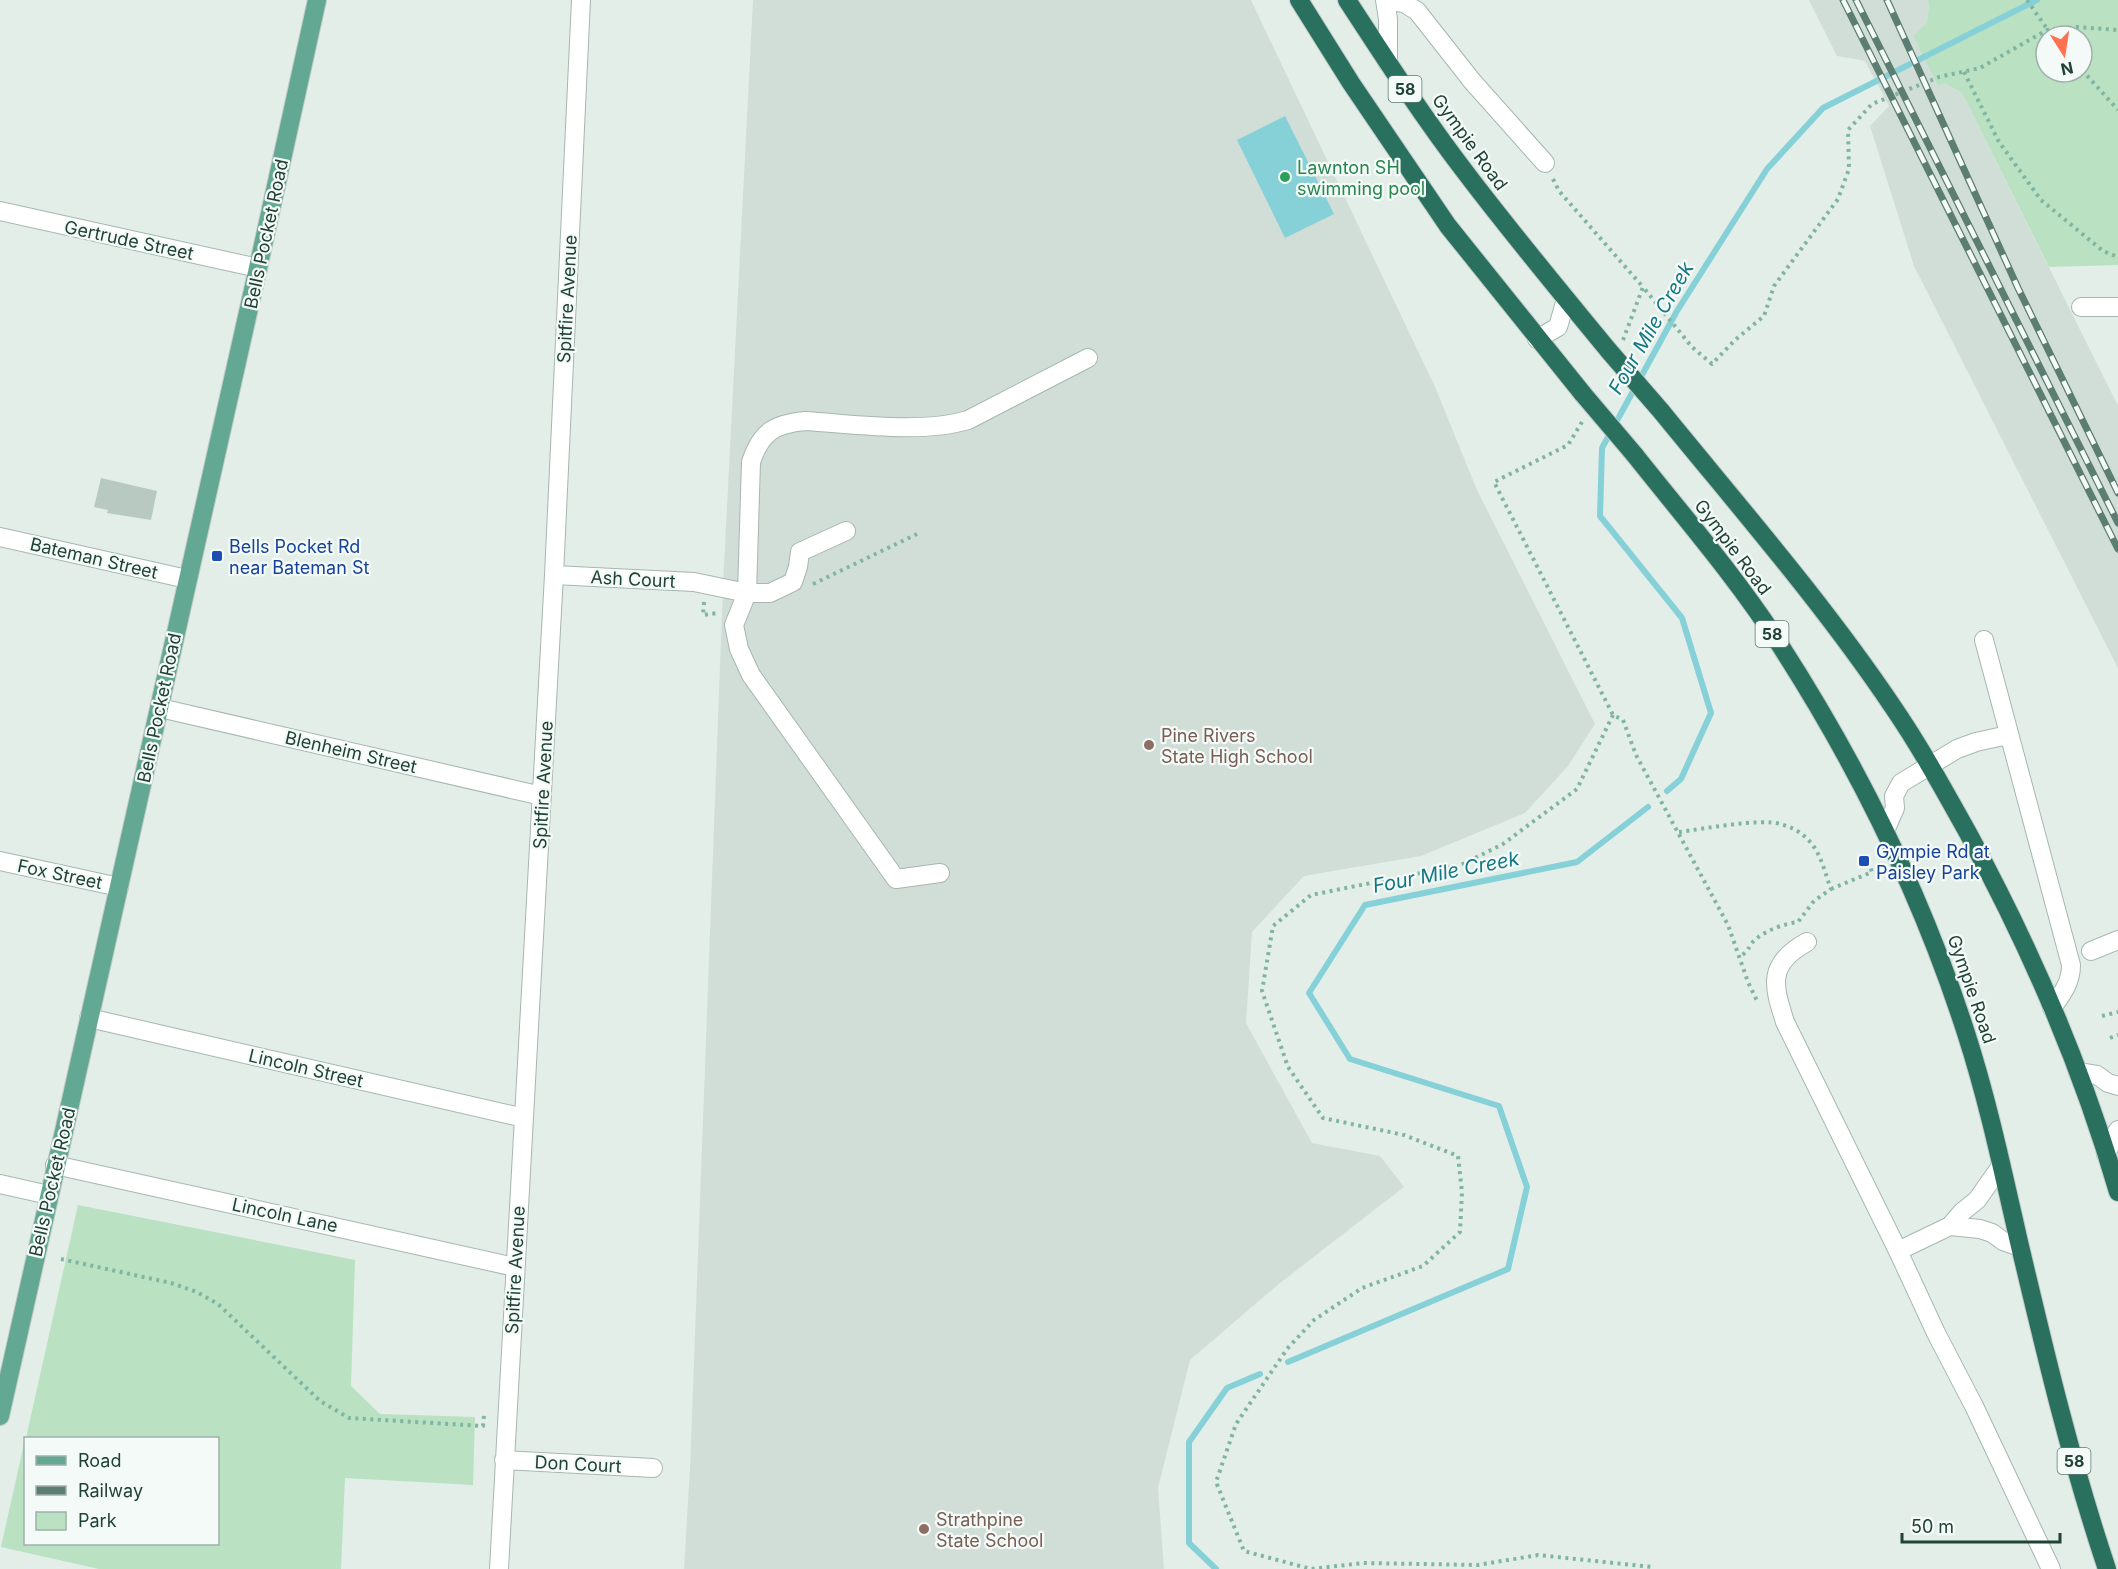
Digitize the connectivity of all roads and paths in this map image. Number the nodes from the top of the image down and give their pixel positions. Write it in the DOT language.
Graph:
graph roads {
  1 [pos="316,0"];
  2 [pos="581,0"];
  3 [pos="1299,0"];
  4 [pos="1347,0"];
  5 [pos="1385,0"];
  6 [pos="2027,0"];
  7 [pos="2043,24"];
  8 [pos="2094,28"];
  9 [pos="2118,30"];
  10 [pos="2034,37"];
  11 [pos="1388,63"];
  12 [pos="1964,72"];
  13 [pos="2094,83"];
  14 [pos="2118,110"];
  15 [pos="1545,163"];
  16 [pos="0,212"];
  17 [pos="2118,257"];
  18 [pos="258,268"];
  19 [pos="1643,287"];
  20 [pos="1566,299"];
  21 [pos="2081,307"];
  22 [pos="2118,307"];
  23 [pos="1537,339"];
  24 [pos="1615,350"];
  25 [pos="1088,358"];
  26 [pos="1585,417"];
  27 [pos="846,531"];
  28 [pos="0,537"];
  29 [pos="554,575"];
  30 [pos="187,579"];
  31 [pos="747,593"];
  32 [pos="1984,640"];
  33 [pos="160,708"];
  34 [pos="1613,715"];
  35 [pos="2008,735"];
  36 [pos="1930,764"];
  37 [pos="542,796"];
  38 [pos="1885,831"];
  39 [pos="1679,832"];
  40 [pos="1865,854"];
  41 [pos="0,861"];
  42 [pos="940,873"];
  43 [pos="119,887"];
  44 [pos="1831,889"];
  45 [pos="1728,926"];
  46 [pos="2118,940"];
  47 [pos="1807,942"];
  48 [pos="2091,951"];
  49 [pos="1739,957"];
  50 [pos="2052,1008"];
  51 [pos="2118,1012"];
  52 [pos="2102,1016"];
  53 [pos="89,1018"];
  54 [pos="2118,1035"];
  55 [pos="2110,1038"];
  56 [pos="2078,1072"];
  57 [pos="2118,1086"];
  58 [pos="524,1118"];
  59 [pos="2118,1130"];
  60 [pos="2106,1154"];
  61 [pos="55,1165"];
  62 [pos="2001,1166"];
  63 [pos="0,1184"];
  64 [pos="2118,1192"];
  65 [pos="49,1195"];
  66 [pos="1950,1226"];
  67 [pos="2020,1247"];
  68 [pos="1898,1251"];
  69 [pos="62,1259"];
  70 [pos="515,1267"];
  71 [pos="484,1415"];
  72 [pos="0,1416"];
  73 [pos="504,1460"];
  74 [pos="653,1468"];
  75 [pos="499,1569"];
  76 [pos="1654,1569"];
  77 [pos="2051,1569"];
  78 [pos="2107,1569"];
  1 -- 18 [label="main road, Bells Pocket Road"];
  2 -- 29 [label="street, Spitfire Avenue"];
  3 -- 23 [label="highway, Gympie Road / 58"];
  4 -- 11 [label="highway, Gympie Road / 58"];
  5 -- 11 [label="street, Gympie Road"];
  5 -- 15 [label="street, Gympie Road"];
  6 -- 7 [label="path"];
  8 -- 9 [label="path"];
  10 -- 12 [label="path"];
  11 -- 20 [label="highway, Gympie Road / 58"];
  12 -- 17 [label="path"];
  12 -- 19 [label="path"];
  13 -- 14 [label="path"];
  15 -- 19 [label="path"];
  16 -- 18 [label="street, Gertrude Street"];
  18 -- 30 [label="main road, Bells Pocket Road"];
  19 -- 24 [label="path"];
  20 -- 23 [label="street"];
  20 -- 24 [label="highway, Gympie Road / 58"];
  21 -- 22 [label="street"];
  23 -- 38 [label="highway, Gympie Road / 58, bridge"];
  24 -- 36 [label="highway, Gympie Road / 58, bridge"];
  25 -- 31 [label="street"];
  26 -- 34 [label="path"];
  27 -- 31 [label="street, Ash Court"];
  28 -- 30 [label="street, Bateman Street"];
  29 -- 31 [label="street, Ash Court"];
  29 -- 37 [label="street, Spitfire Avenue"];
  30 -- 33 [label="main road, Bells Pocket Road"];
  31 -- 42 [label="street"];
  32 -- 35 [label="street"];
  33 -- 37 [label="street, Blenheim Street"];
  33 -- 43 [label="main road, Bells Pocket Road"];
  34 -- 39 [label="path"];
  34 -- 76 [label="path"];
  35 -- 36 [label="street"];
  35 -- 50 [label="street"];
  36 -- 38 [label="street"];
  36 -- 50 [label="highway, Gympie Road / 58"];
  37 -- 58 [label="street, Spitfire Avenue"];
  38 -- 62 [label="highway, Gympie Road / 58"];
  39 -- 44 [label="path"];
  39 -- 45 [label="path"];
  40 -- 44 [label="path"];
  41 -- 43 [label="street, Fox Street"];
  43 -- 53 [label="main road, Bells Pocket Road"];
  44 -- 49 [label="path"];
  46 -- 48 [label="street"];
  47 -- 68 [label="street"];
  50 -- 56 [label="highway, Gympie Road / 58"];
  51 -- 52 [label="path"];
  53 -- 58 [label="street, Lincoln Street"];
  53 -- 61 [label="main road, Bells Pocket Road"];
  54 -- 55 [label="path"];
  56 -- 57 [label="street"];
  56 -- 60 [label="highway, Gympie Road / 58"];
  58 -- 70 [label="street, Spitfire Avenue"];
  59 -- 60 [label="street"];
  60 -- 64 [label="highway, Gympie Road / 58"];
  61 -- 65 [label="main road, Bells Pocket Road"];
  61 -- 70 [label="street, Lincoln Lane"];
  62 -- 66 [label="street"];
  62 -- 67 [label="highway, Gympie Road / 58"];
  63 -- 65 [label="street"];
  65 -- 72 [label="main road, Bells Pocket Road"];
  66 -- 67 [label="street"];
  66 -- 68 [label="street"];
  67 -- 78 [label="highway, Gympie Road / 58"];
  68 -- 77 [label="street"];
  69 -- 71 [label="path"];
  70 -- 73 [label="street, Spitfire Avenue"];
  73 -- 74 [label="street, Don Court"];
  73 -- 75 [label="street, Spitfire Avenue"];
}
